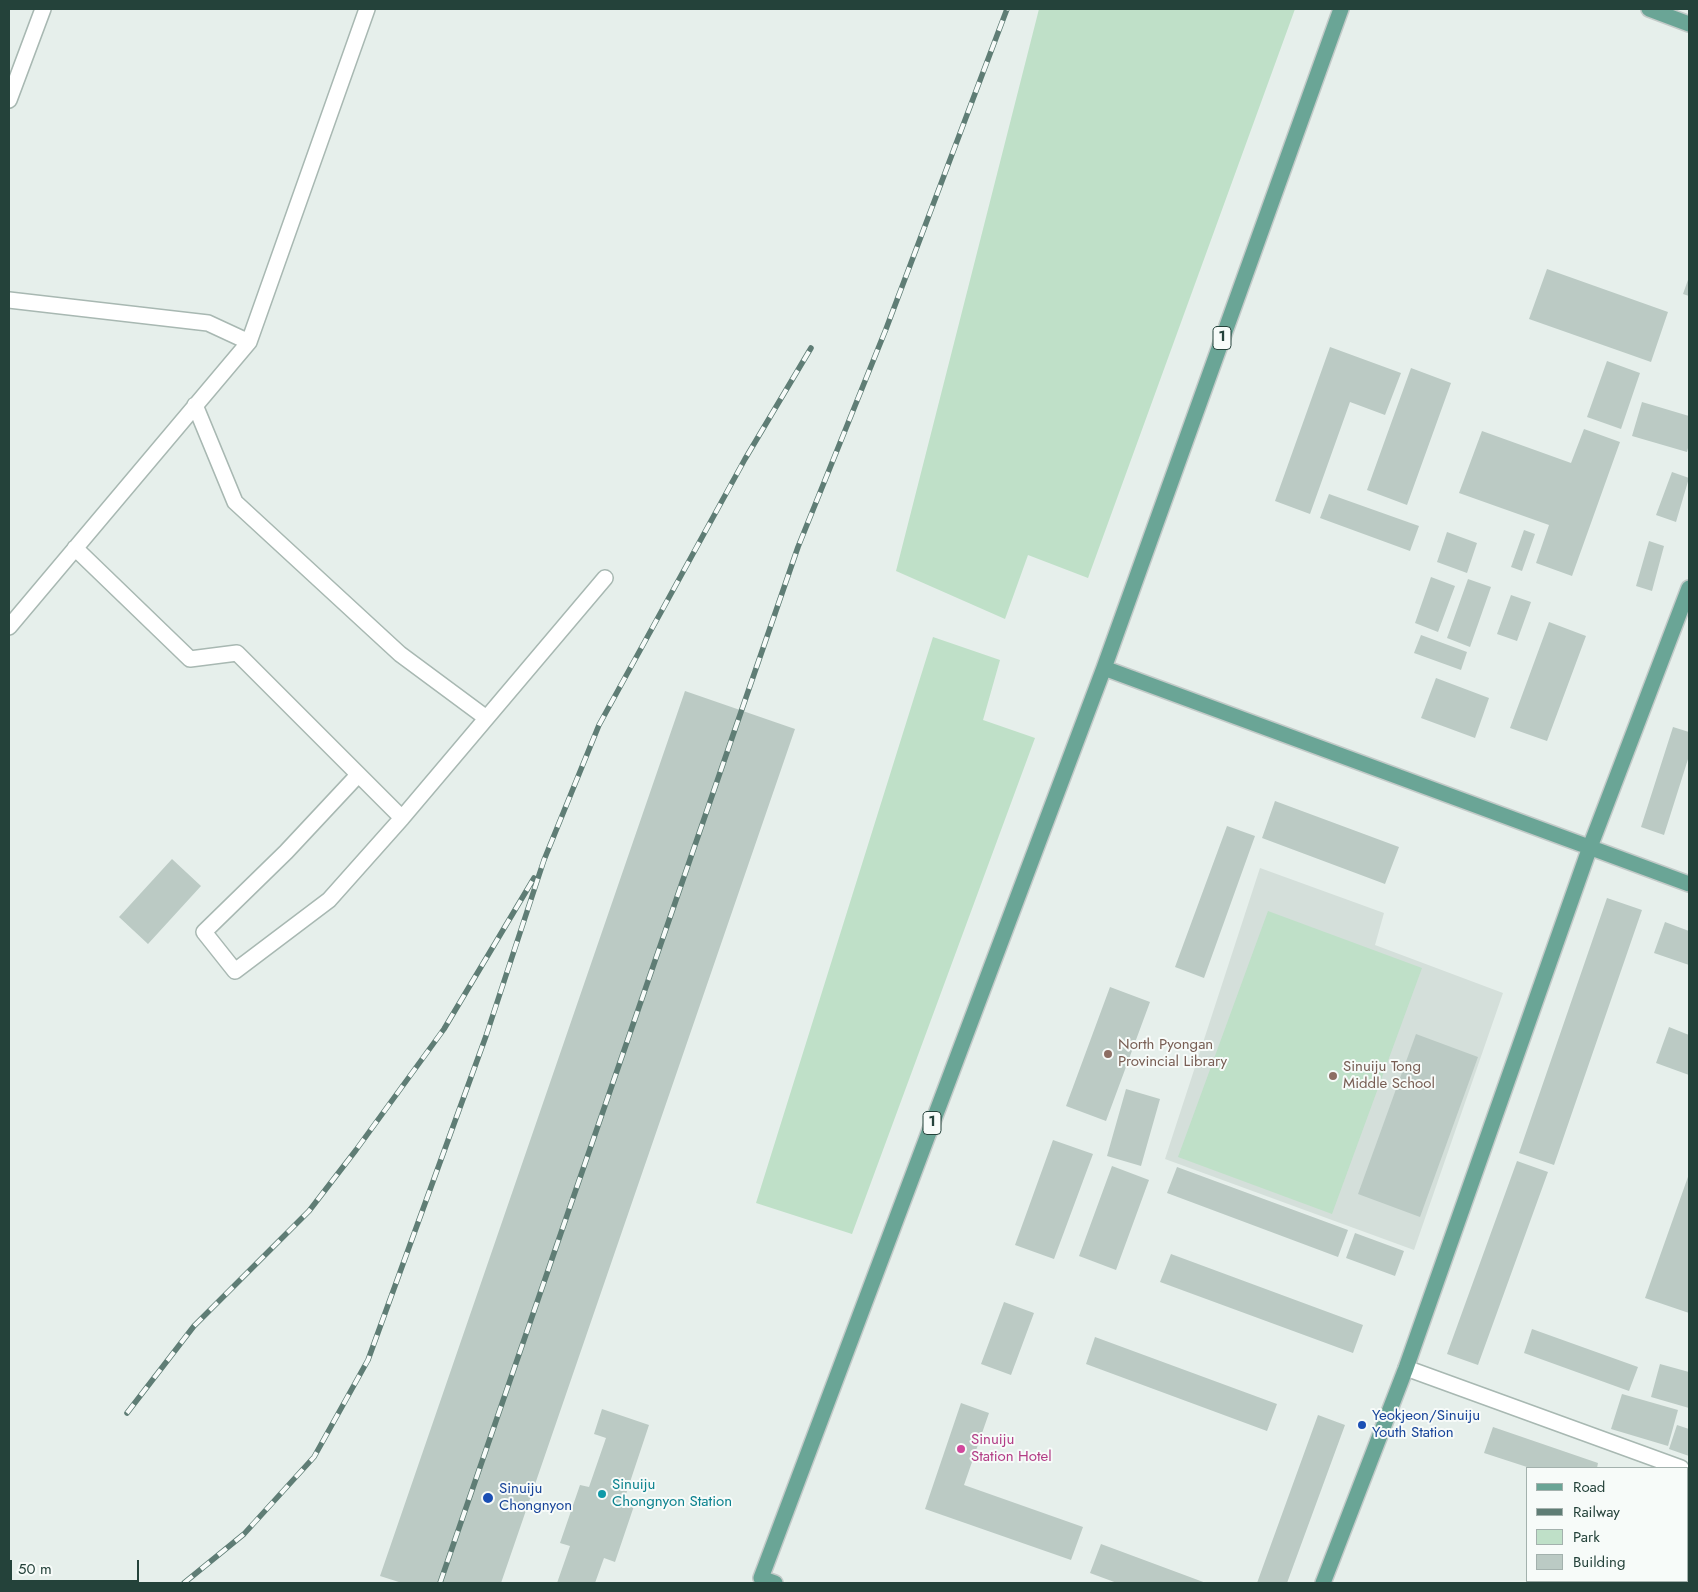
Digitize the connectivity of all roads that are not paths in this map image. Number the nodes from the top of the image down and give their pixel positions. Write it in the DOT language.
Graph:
graph roads {
  1 [pos="43,9"];
  2 [pos="367,9"];
  3 [pos="1340,9"];
  4 [pos="1649,9"];
  5 [pos="1689,24"];
  6 [pos="9,100"];
  7 [pos="9,300"];
  8 [pos="248,342"];
  9 [pos="195,406"];
  10 [pos="75,548"];
  11 [pos="604,578"];
  12 [pos="1689,588"];
  13 [pos="9,626"];
  14 [pos="1104,668"];
  15 [pos="485,717"];
  16 [pos="358,774"];
  17 [pos="402,818"];
  18 [pos="1590,847"];
  19 [pos="1689,884"];
  20 [pos="1406,1368"];
  21 [pos="1678,1467"];
  22 [pos="775,1583"];
  23 [pos="1323,1583"];
  1 -- 6 [label="street"];
  2 -- 8 [label="street"];
  3 -- 14 [label="main road, 1"];
  4 -- 5 [label="main road"];
  7 -- 8 [label="street"];
  8 -- 9 [label="street"];
  9 -- 10 [label="street"];
  9 -- 15 [label="street"];
  10 -- 13 [label="street"];
  10 -- 16 [label="street"];
  11 -- 15 [label="street"];
  12 -- 18 [label="main road"];
  14 -- 18 [label="main road"];
  14 -- 22 [label="main road, 1"];
  15 -- 17 [label="street"];
  16 -- 17 [label="street"];
  16 -- 17 [label="street"];
  18 -- 19 [label="main road"];
  18 -- 20 [label="main road"];
  20 -- 21 [label="street"];
  20 -- 23 [label="main road"];
}
